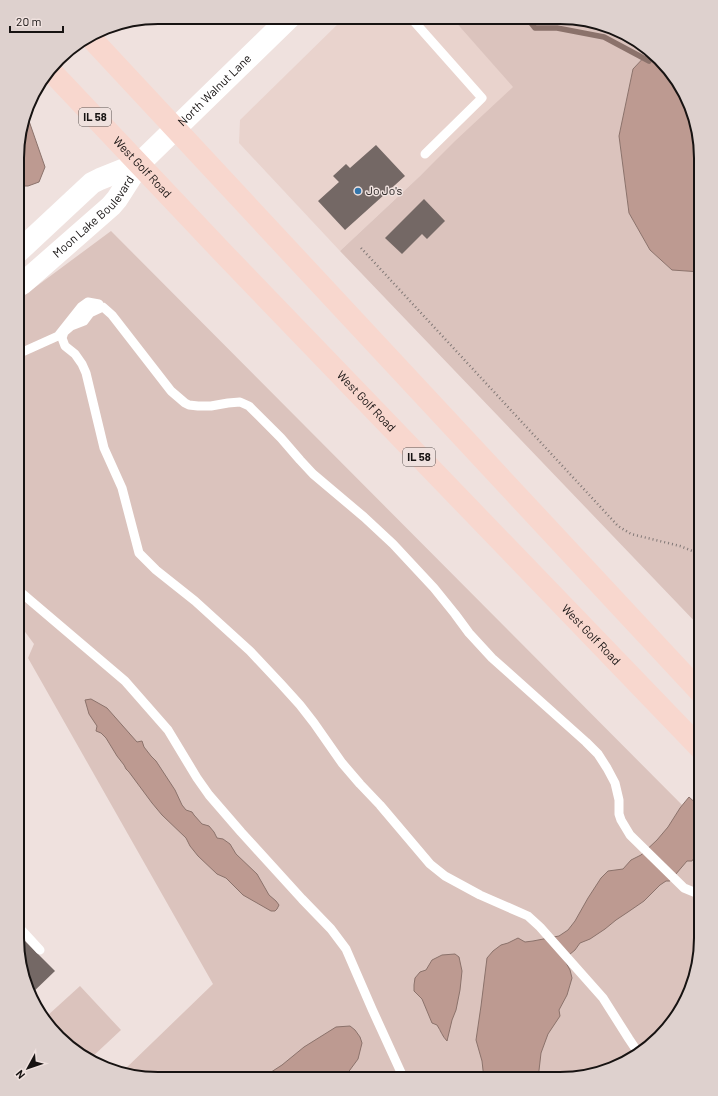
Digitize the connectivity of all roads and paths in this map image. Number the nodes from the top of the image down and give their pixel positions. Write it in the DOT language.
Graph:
graph roads {
  1 [pos="283,24"];
  2 [pos="416,24"];
  3 [pos="93,41"];
  4 [pos="54,74"];
  5 [pos="175,129"];
  6 [pos="425,154"];
  7 [pos="140,163"];
  8 [pos="24,246"];
  9 [pos="361,248"];
  10 [pos="24,282"];
  11 [pos="88,302"];
  12 [pos="47,342"];
  13 [pos="65,346"];
  14 [pos="24,352"];
  15 [pos="694,551"];
  16 [pos="24,595"];
  17 [pos="694,685"];
  18 [pos="694,742"];
  19 [pos="694,892"];
  20 [pos="24,933"];
  21 [pos="40,950"];
  22 [pos="636,1048"];
  23 [pos="401,1072"];
  1 -- 5 [label="street, North Walnut Lane"];
  2 -- 6 [label="lane"];
  3 -- 5 [label="main road"];
  4 -- 7 [label="main road, West Golf Road / IL 58"];
  5 -- 7 [label="street, North Walnut Lane"];
  5 -- 17 [label="main road"];
  7 -- 8 [label="street, Moon Lake Boulevard"];
  7 -- 10 [label="street, Moon Lake Boulevard"];
  7 -- 18 [label="main road, West Golf Road / IL 58"];
  9 -- 15 [label="path"];
  11 -- 12 [label="lane"];
  12 -- 13 [label="lane"];
  12 -- 14 [label="lane"];
  13 -- 19 [label="lane"];
  13 -- 22 [label="lane"];
  16 -- 23 [label="lane"];
  20 -- 21 [label="lane"];
}
